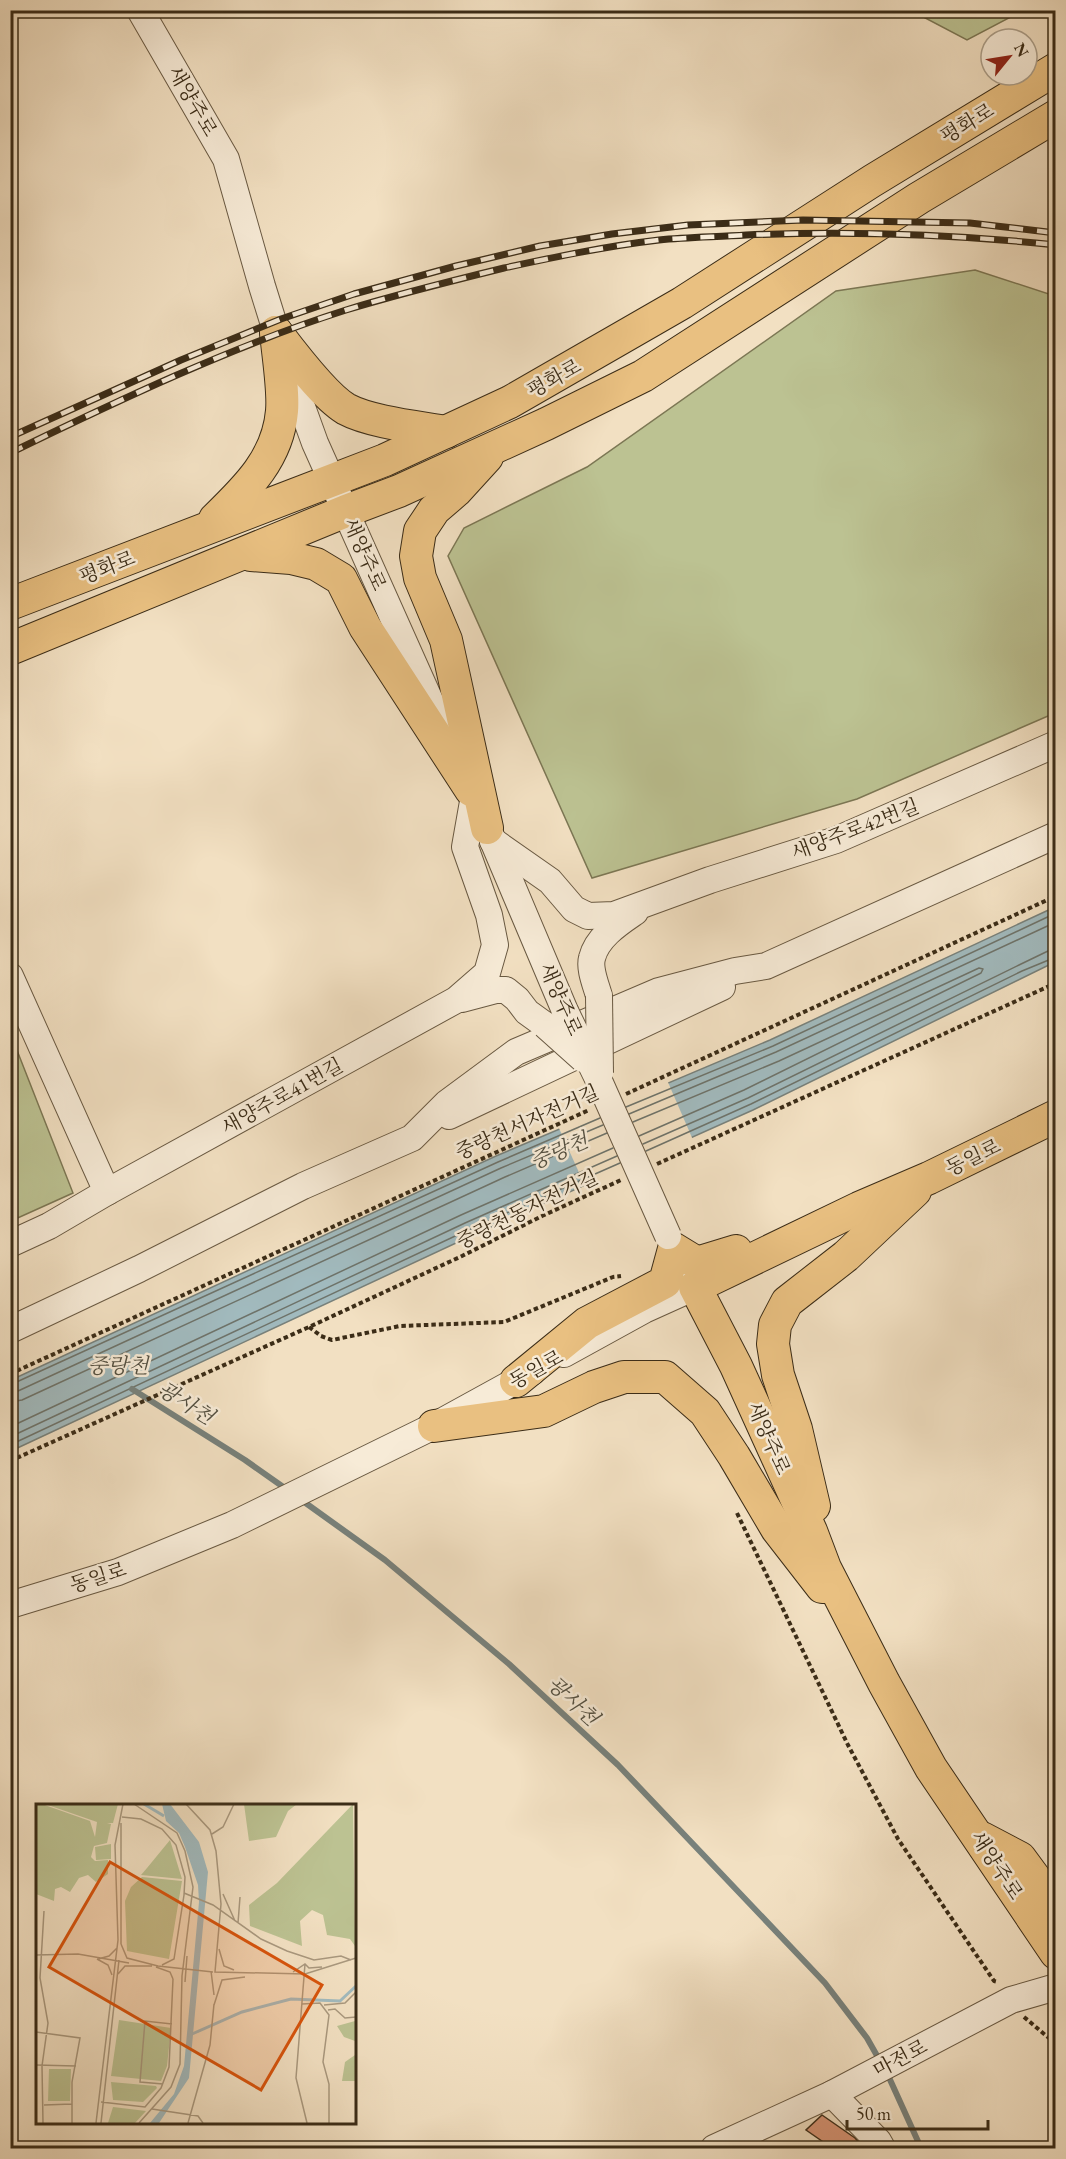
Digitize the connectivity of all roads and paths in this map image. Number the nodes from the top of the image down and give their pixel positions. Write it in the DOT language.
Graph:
graph roads {
  1 [pos="140,10"];
  2 [pos="1056,69"];
  3 [pos="1056,116"];
  4 [pos="276,332"];
  5 [pos="446,432"];
  6 [pos="496,447"];
  7 [pos="331,479"];
  8 [pos="346,511"];
  9 [pos="205,528"];
  10 [pos="244,554"];
  11 [pos="10,604"];
  12 [pos="10,649"];
  13 [pos="1056,744"];
  14 [pos="472,793"];
  15 [pos="490,834"];
  16 [pos="1056,835"];
  17 [pos="1056,896"];
  18 [pos="651,902"];
  19 [pos="10,976"];
  20 [pos="1056,983"];
  21 [pos="456,1000"];
  22 [pos="555,1018"];
  23 [pos="601,1089"];
  24 [pos="1050,1119"];
  25 [pos="649,1167"];
  26 [pos="628,1177"];
  27 [pos="929,1178"];
  28 [pos="107,1192"];
  29 [pos="859,1208"];
  30 [pos="671,1243"];
  31 [pos="10,1244"];
  32 [pos="629,1275"];
  33 [pos="695,1287"];
  34 [pos="309,1327"];
  35 [pos="10,1330"];
  36 [pos="10,1374"];
  37 [pos="516,1381"];
  38 [pos="434,1426"];
  39 [pos="10,1461"];
  40 [pos="735,1508"];
  41 [pos="811,1531"];
  42 [pos="10,1605"];
  43 [pos="859,1635"];
  44 [pos="978,1836"];
  45 [pos="1056,1907"];
  46 [pos="1056,1953"];
  47 [pos="1002,1984"];
  48 [pos="1056,1987"];
  49 [pos="1023,2017"];
  50 [pos="1056,2044"];
  51 [pos="840,2090"];
  52 [pos="714,2148"];
  53 [pos="882,2148"];
  1 -- 4 [label="street, 새양주로"];
  2 -- 5 [label="main road, 평화로"];
  3 -- 6 [label="main road, 평화로"];
  4 -- 5 [label="main road"];
  4 -- 7 [label="street, 새양주로"];
  4 -- 9 [label="main road"];
  5 -- 7 [label="main road, 평화로"];
  6 -- 8 [label="main road, 평화로"];
  6 -- 15 [label="main road"];
  7 -- 8 [label="street, 새양주로"];
  7 -- 9 [label="main road, 평화로"];
  8 -- 10 [label="main road, 평화로"];
  8 -- 14 [label="street, 새양주로"];
  9 -- 11 [label="main road, 평화로"];
  10 -- 12 [label="main road, 평화로"];
  10 -- 14 [label="main road"];
  13 -- 18 [label="street, 새양주로42번길"];
  14 -- 15 [label="street, 새양주로"];
  14 -- 21 [label="street"];
  15 -- 18 [label="street"];
  15 -- 22 [label="street, 새양주로"];
  16 -- 35 [label="street"];
  17 -- 23 [label="path, 중랑천서자전거길"];
  18 -- 23 [label="street, bridge"];
  19 -- 28 [label="street"];
  20 -- 25 [label="path"];
  21 -- 22 [label="street"];
  21 -- 28 [label="street, 새양주로41번길"];
  22 -- 23 [label="street, 새양주로, bridge"];
  23 -- 30 [label="street, 새양주로, bridge"];
  23 -- 36 [label="path, 중랑천서자전거길"];
  24 -- 27 [label="main road, 동일로"];
  26 -- 34 [label="path, 중랑천동자전거길"];
  27 -- 29 [label="main road, 동일로"];
  27 -- 41 [label="main road"];
  28 -- 31 [label="street, 새양주로41번길"];
  29 -- 30 [label="main road"];
  29 -- 33 [label="main road, 동일로"];
  30 -- 33 [label="street, 새양주로"];
  30 -- 37 [label="main road"];
  32 -- 34 [label="path"];
  33 -- 37 [label="street, 동일로"];
  33 -- 41 [label="main road, 새양주로"];
  34 -- 39 [label="path, 중랑천동자전거길"];
  37 -- 38 [label="street, 동일로"];
  38 -- 42 [label="street, 동일로"];
  38 -- 43 [label="main road"];
  40 -- 47 [label="path"];
  41 -- 43 [label="main road, 새양주로"];
  43 -- 44 [label="main road, 새양주로"];
  44 -- 45 [label="main road"];
  44 -- 46 [label="main road, 새양주로"];
  48 -- 51 [label="street, 마전로"];
  49 -- 50 [label="path"];
  51 -- 52 [label="street, 마전로"];
  51 -- 53 [label="street"];
}
